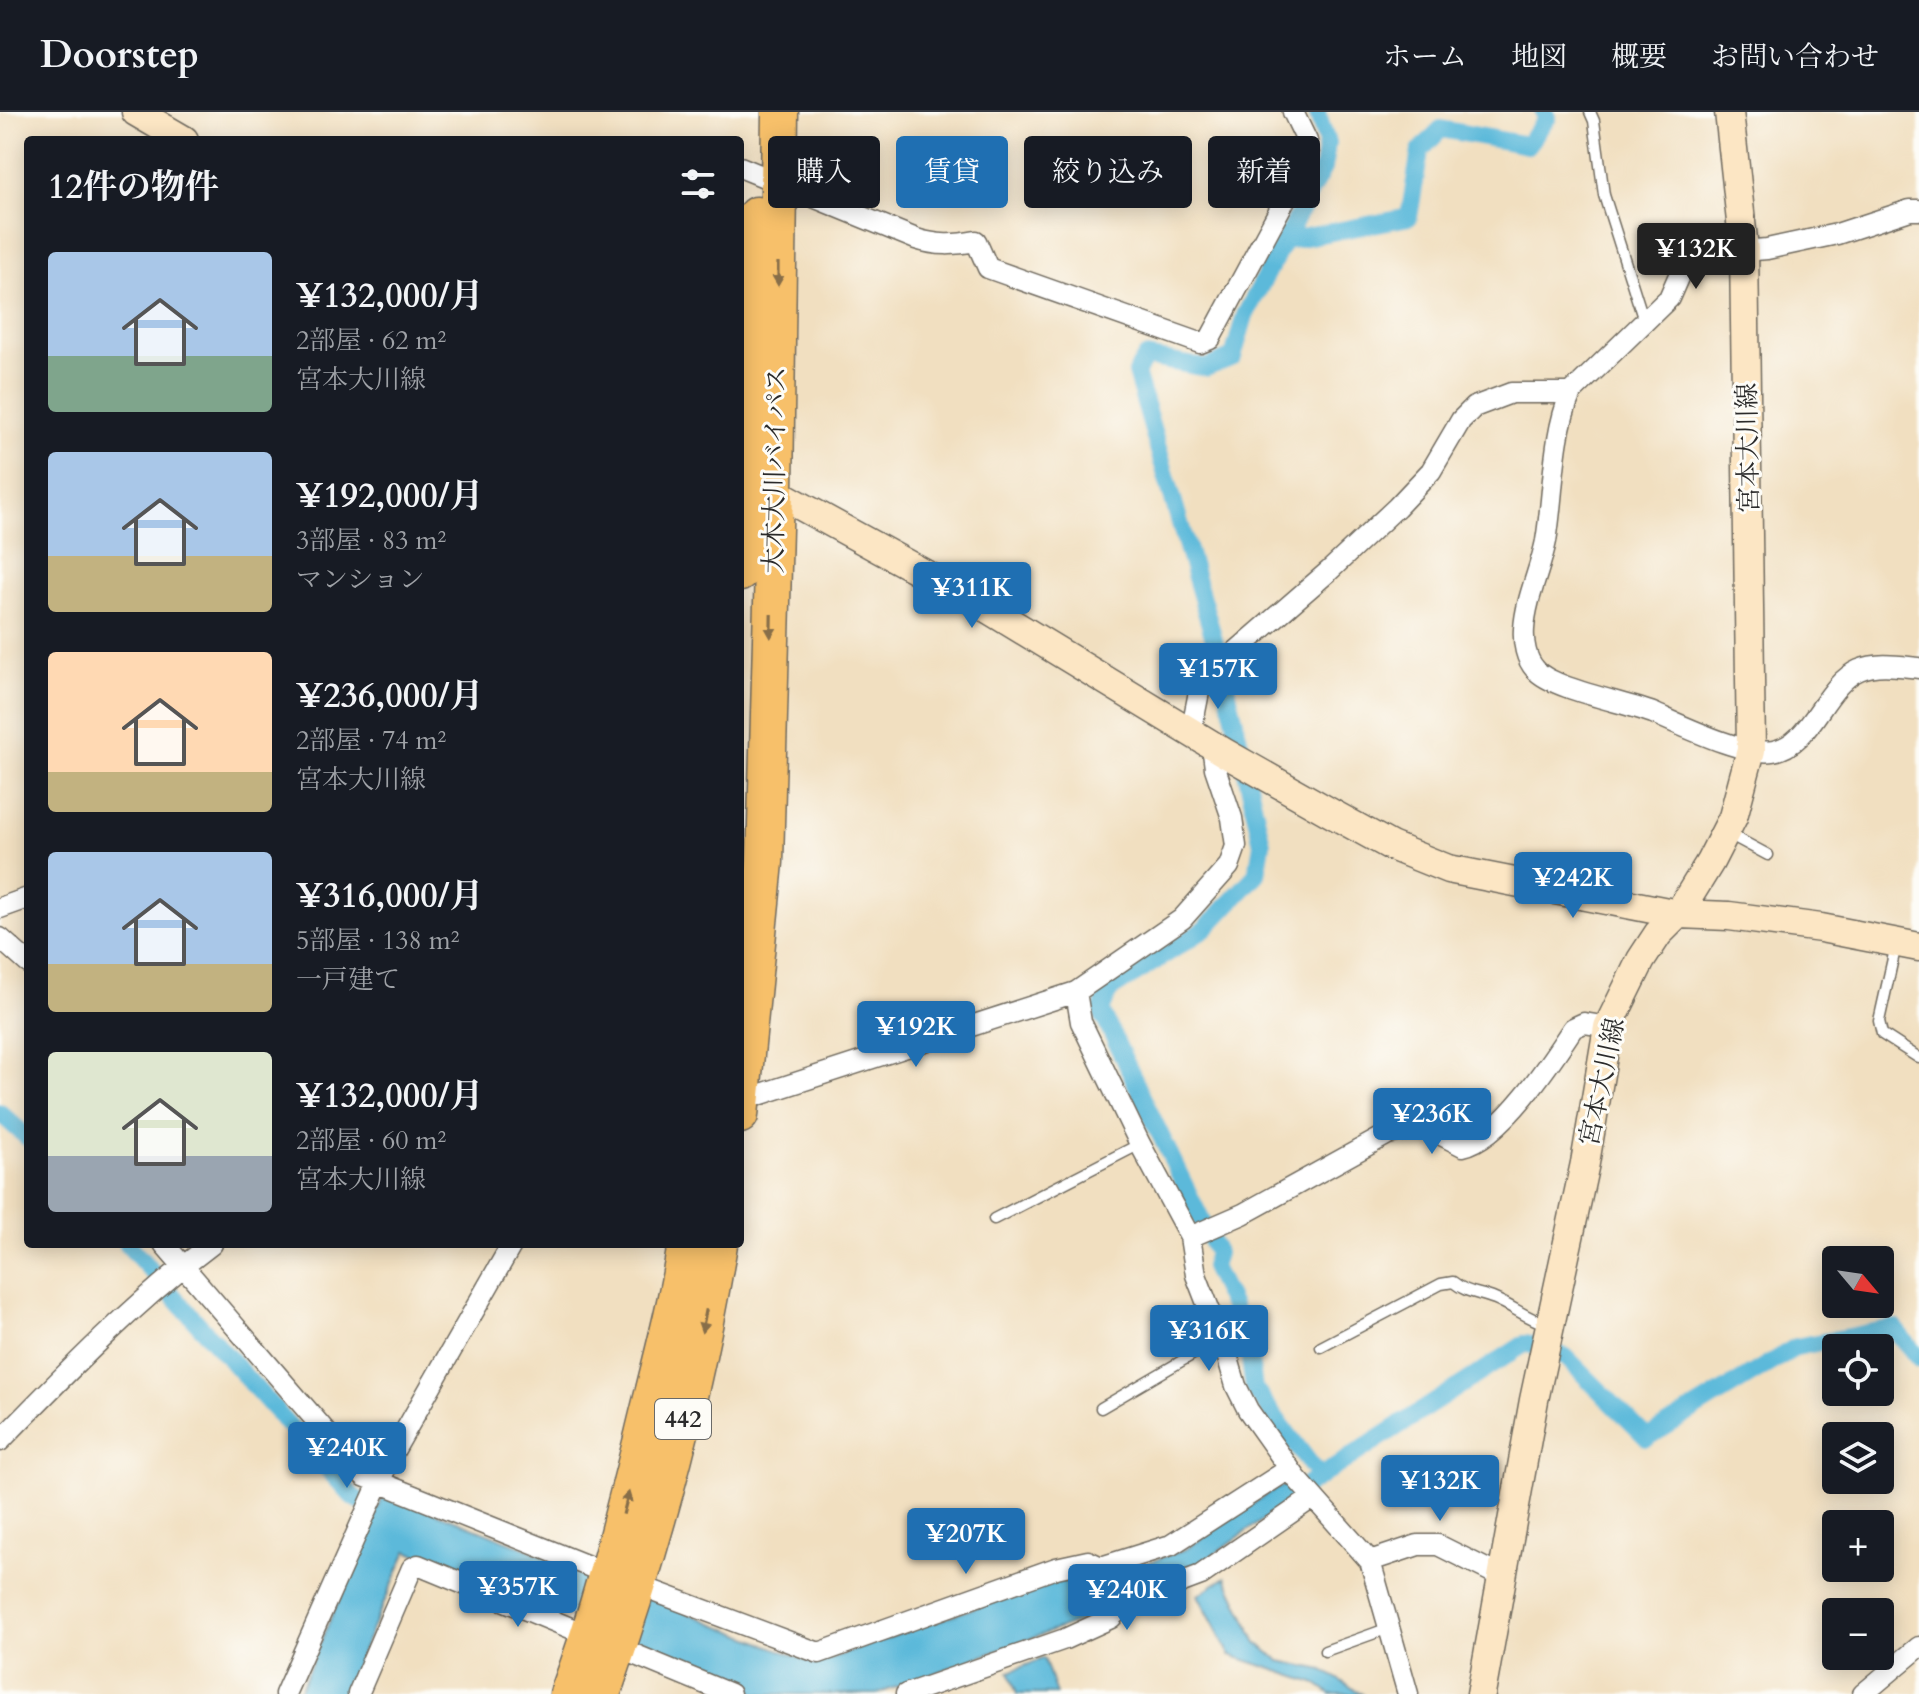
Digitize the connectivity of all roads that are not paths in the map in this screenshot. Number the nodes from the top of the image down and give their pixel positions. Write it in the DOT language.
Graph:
graph roads {
  1 [pos="136,112"];
  2 [pos="761,112"];
  3 [pos="780,112"];
  4 [pos="1293,112"];
  5 [pos="1590,112"];
  6 [pos="1729,112"];
  7 [pos="177,136"];
  8 [pos="759,174"];
  9 [pos="1919,210"];
  10 [pos="1744,249"];
  11 [pos="1644,321"];
  12 [pos="1571,393"];
  13 [pos="758,420"];
  14 [pos="744,463"];
  15 [pos="744,474"];
  16 [pos="775,492"];
  17 [pos="1919,668"];
  18 [pos="1209,743"];
  19 [pos="1751,750"];
  20 [pos="1725,832"];
  21 [pos="1768,855"];
  22 [pos="24,899"];
  23 [pos="0,908"];
  24 [pos="1678,914"];
  25 [pos="0,938"];
  26 [pos="1908,945"];
  27 [pos="24,959"];
  28 [pos="1076,992"];
  29 [pos="1608,1027"];
  30 [pos="1919,1058"];
  31 [pos="744,1076"];
  32 [pos="744,1105"];
  33 [pos="1140,1144"];
  34 [pos="994,1219"];
  35 [pos="1203,1232"];
  36 [pos="167,1248"];
  37 [pos="207,1248"];
  38 [pos="510,1248"];
  39 [pos="685,1248"];
  40 [pos="718,1248"];
  41 [pos="182,1266"];
  42 [pos="1550,1325"];
  43 [pos="1221,1338"];
  44 [pos="1321,1347"];
  45 [pos="1101,1408"];
  46 [pos="0,1441"];
  47 [pos="378,1482"];
  48 [pos="1301,1485"];
  49 [pos="1370,1561"];
  50 [pos="1502,1577"];
  51 [pos="622,1582"];
  52 [pos="1389,1628"];
  53 [pos="605,1638"];
  54 [pos="1919,1647"];
  55 [pos="1325,1651"];
  56 [pos="285,1694"];
  57 [pos="358,1694"];
  58 [pos="568,1694"];
  59 [pos="602,1694"];
  60 [pos="730,1694"];
  61 [pos="906,1694"];
  62 [pos="1408,1694"];
  63 [pos="1481,1694"];
  64 [pos="1863,1694"];
  1 -- 7 [label="main road"];
  2 -- 8 [label="highway, 大木大川バイパス"];
  3 -- 8 [label="highway, 大木大川バイパス"];
  4 -- 8 [label="street"];
  5 -- 11 [label="lane"];
  6 -- 10 [label="main road, 宮本大川線"];
  8 -- 13 [label="highway, 大木大川バイパス"];
  9 -- 10 [label="street"];
  10 -- 11 [label="street"];
  10 -- 19 [label="main road, 宮本大川線"];
  11 -- 12 [label="street"];
  12 -- 18 [label="street"];
  12 -- 19 [label="street"];
  13 -- 14 [label="highway, 大木大川バイパス"];
  13 -- 16 [label="highway, 大木大川バイパス"];
  15 -- 16 [label="main road"];
  16 -- 18 [label="main road"];
  16 -- 31 [label="highway, 大木大川バイパス, one-way"];
  17 -- 19 [label="street"];
  18 -- 24 [label="main road"];
  18 -- 28 [label="street"];
  19 -- 20 [label="main road, 宮本大川線"];
  20 -- 21 [label="lane"];
  20 -- 24 [label="main road, 宮本大川線"];
  22 -- 23 [label="street"];
  24 -- 26 [label="main road"];
  24 -- 29 [label="main road, 宮本大川線"];
  25 -- 27 [label="street"];
  26 -- 30 [label="lane"];
  28 -- 32 [label="street"];
  28 -- 33 [label="street"];
  29 -- 35 [label="street"];
  29 -- 42 [label="main road, 宮本大川線"];
  33 -- 34 [label="lane"];
  33 -- 35 [label="street"];
  35 -- 43 [label="street"];
  36 -- 41 [label="street"];
  37 -- 41 [label="street"];
  38 -- 47 [label="street"];
  51 -- 39 [label="highway, 442, one-way"];
  40 -- 51 [label="highway, 442, one-way"];
  41 -- 46 [label="street"];
  41 -- 47 [label="street"];
  42 -- 44 [label="lane"];
  42 -- 50 [label="main road, 宮本大川線"];
  43 -- 45 [label="lane"];
  43 -- 48 [label="street"];
  47 -- 51 [label="street"];
  47 -- 56 [label="street"];
  48 -- 49 [label="street"];
  48 -- 51 [label="street"];
  48 -- 61 [label="street"];
  49 -- 50 [label="street"];
  49 -- 52 [label="street"];
  50 -- 63 [label="main road, 宮本大川線"];
  51 -- 53 [label="highway, 442"];
  52 -- 55 [label="lane"];
  52 -- 62 [label="street"];
  53 -- 57 [label="street"];
  53 -- 58 [label="highway, 442"];
  53 -- 59 [label="highway, 442"];
  53 -- 60 [label="street"];
  54 -- 64 [label="street"];
}
